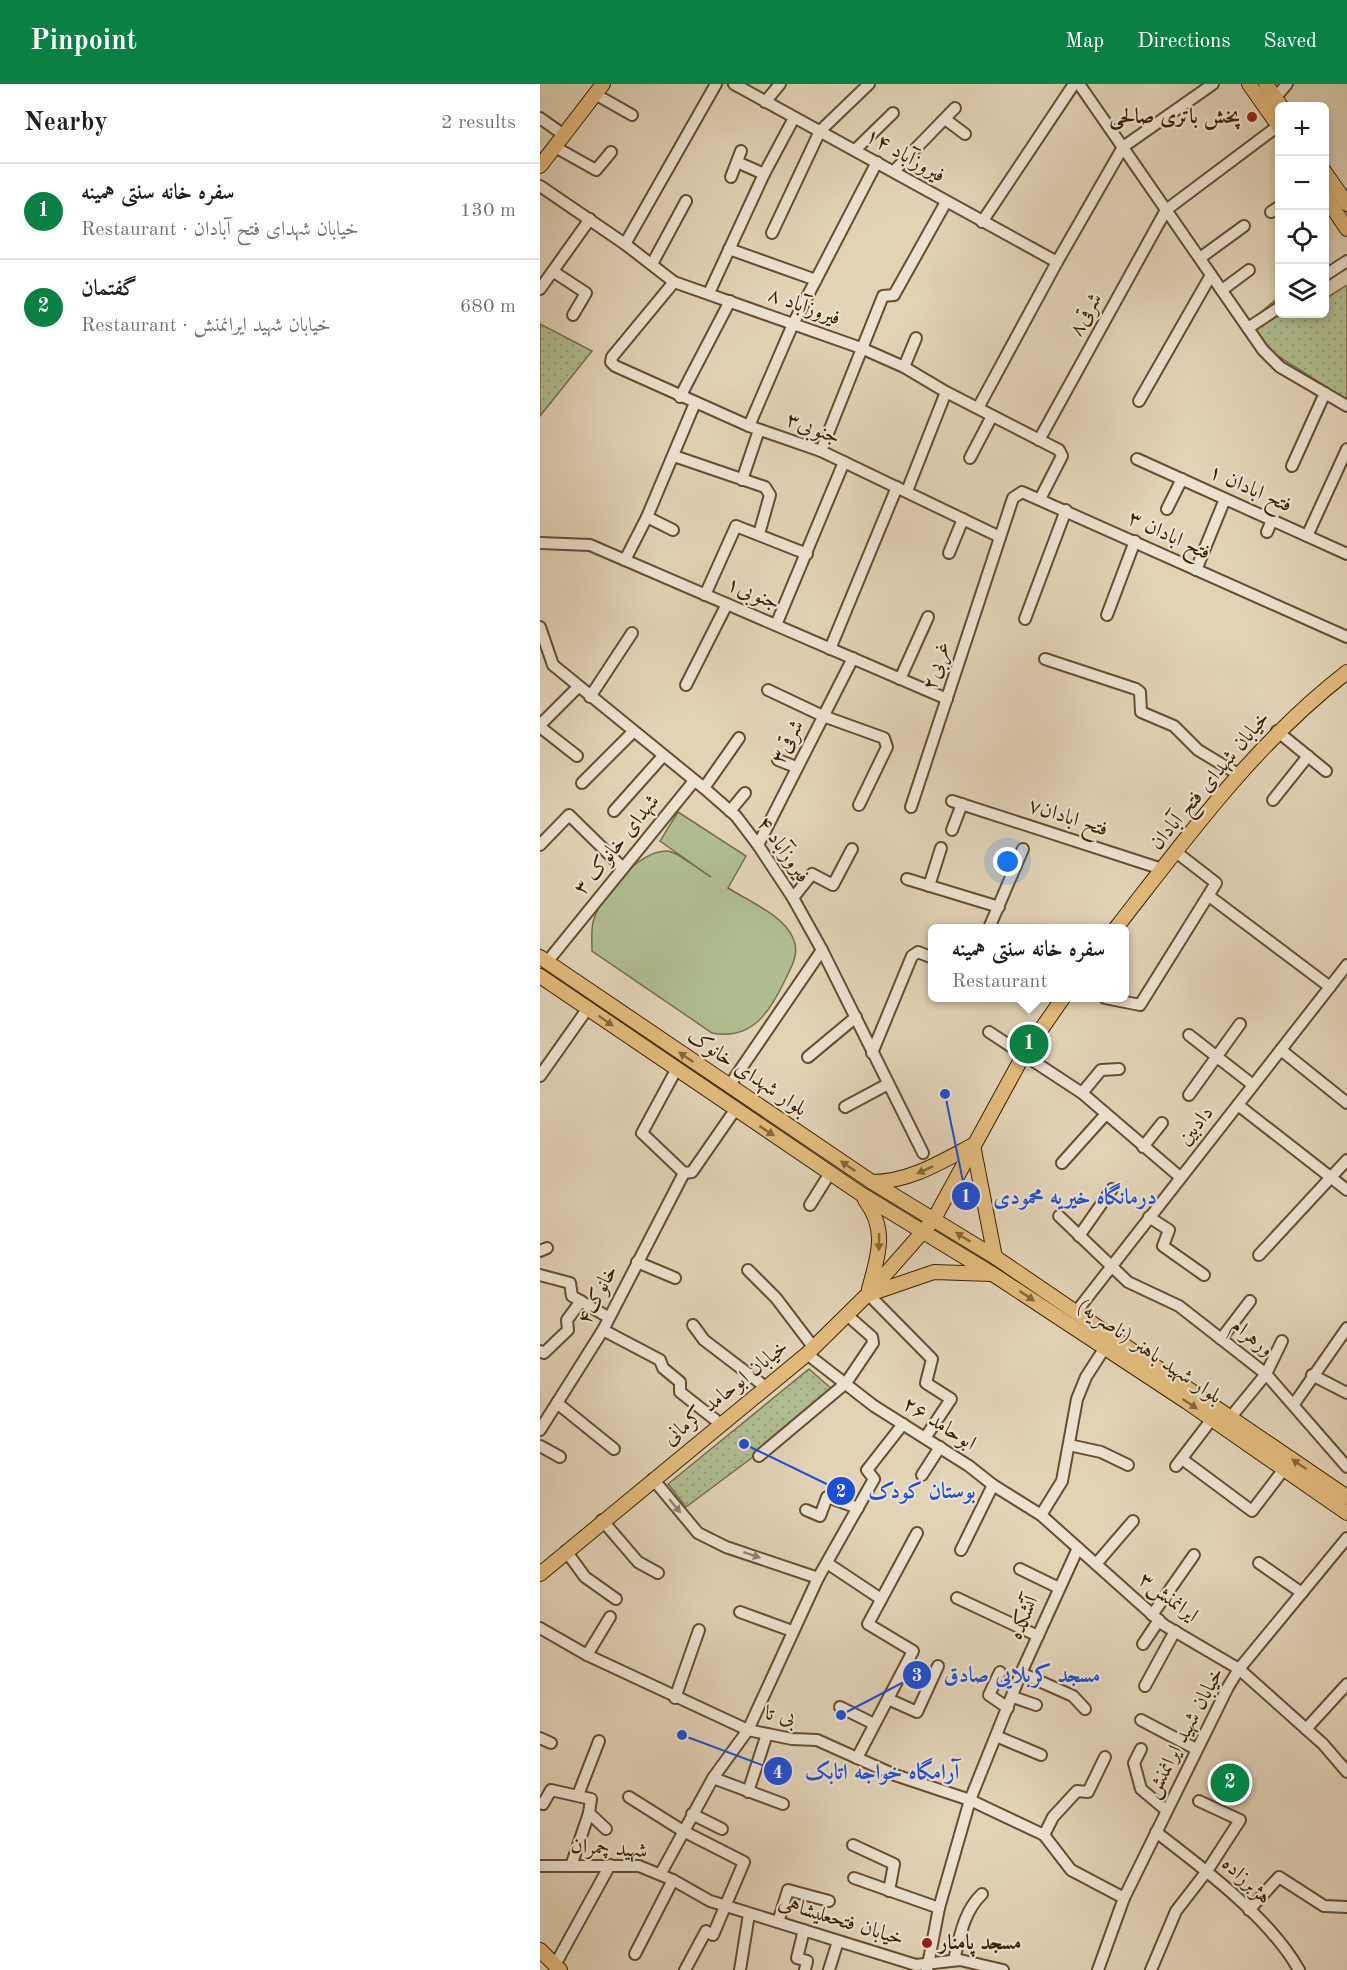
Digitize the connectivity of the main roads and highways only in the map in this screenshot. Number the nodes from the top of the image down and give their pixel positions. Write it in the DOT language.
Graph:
graph roads {
  1 [pos="1249,84"];
  2 [pos="1266,84"];
  3 [pos="599,89"];
  4 [pos="1278,102"];
  5 [pos="1275,121"];
  6 [pos="540,166"];
  7 [pos="1329,189"];
  8 [pos="1335,211"];
  9 [pos="1347,229"];
  10 [pos="1347,672"];
  11 [pos="1119,924"];
  12 [pos="544,960"];
  13 [pos="540,976"];
  14 [pos="1060,1002"];
  15 [pos="973,1145"];
  16 [pos="872,1182"];
  17 [pos="861,1194"];
  18 [pos="934,1218"];
  19 [pos="924,1231"];
  20 [pos="995,1257"];
  21 [pos="994,1275"];
  22 [pos="868,1294"];
  23 [pos="1347,1497"];
  24 [pos="1347,1512"];
  25 [pos="540,1574"];
  26 [pos="540,1950"];
  27 [pos="558,1968"];
  1 -- 5 [label="main road"];
  2 -- 4 [label="main road"];
  3 -- 6 [label="main road"];
  7 -- 8 [label="main road"];
  8 -- 9 [label="main road"];
  10 -- 11 [label="main road, خیابان شهدای فتح آبادان"];
  16 -- 12 [label="main road, بلوار شهدای خانوک, one-way"];
  13 -- 17 [label="main road, بلوار شهدای خانوک, one-way"];
  14 -- 15 [label="main road"];
  15 -- 16 [label="main road, one-way"];
  15 -- 18 [label="main road"];
  15 -- 20 [label="main road"];
  16 -- 18 [label="main road, بلوار شهدای خانوک"];
  17 -- 19 [label="main road, بلوار شهدای خانوک"];
  17 -- 22 [label="main road, one-way"];
  18 -- 19 [label="main road, خیابان ابوحامد کرمانی"];
  20 -- 18 [label="main road, بلوار شهید باهنر (ناصریه), one-way"];
  19 -- 21 [label="main road, بلوار شهید باهنر (ناصریه)"];
  19 -- 22 [label="main road, خیابان ابوحامد کرمانی"];
  23 -- 20 [label="main road, بلوار شهید باهنر (ناصریه), one-way"];
  21 -- 22 [label="main road"];
  21 -- 24 [label="main road, بلوار شهید باهنر (ناصریه), one-way"];
  22 -- 25 [label="main road, خیابان ابوحامد کرمانی"];
  26 -- 27 [label="main road"];
}
